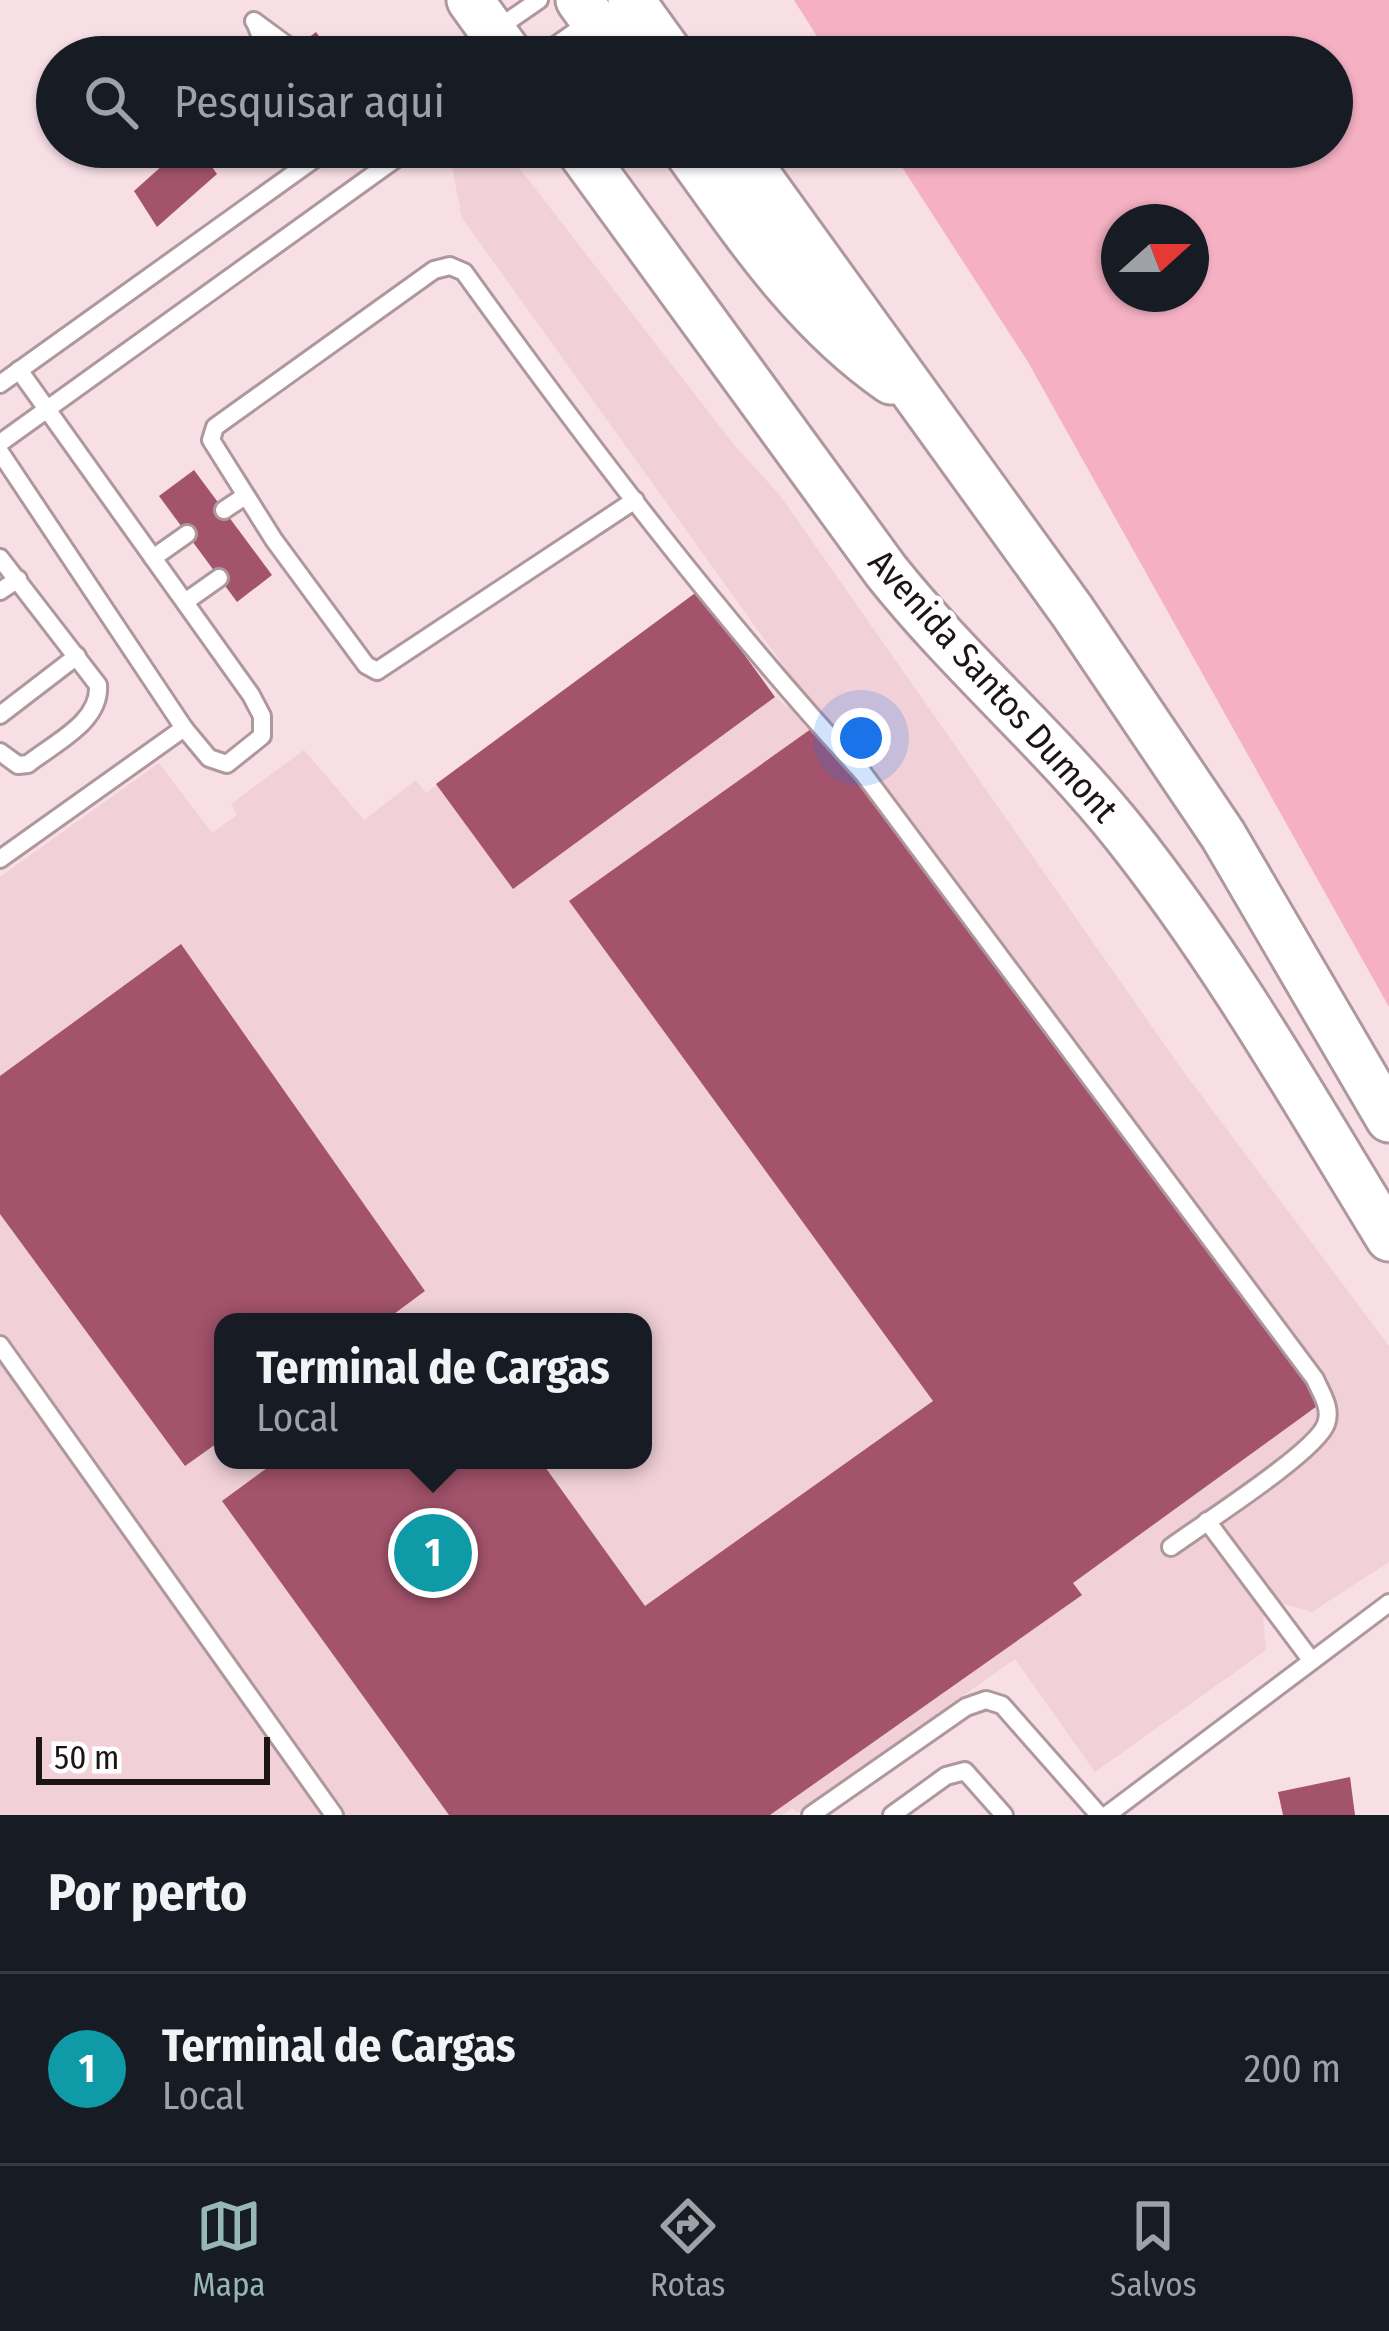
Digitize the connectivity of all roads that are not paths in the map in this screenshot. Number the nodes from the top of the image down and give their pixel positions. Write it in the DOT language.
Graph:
graph roads {
  1 [pos="539,0"];
  2 [pos="601,6"];
  3 [pos="260,36"];
  4 [pos="274,36"];
  5 [pos="482,36"];
  6 [pos="564,36"];
  7 [pos="612,36"];
  8 [pos="643,36"];
  9 [pos="287,168"];
  10 [pos="383,168"];
  11 [pos="592,168"];
  12 [pos="700,168"];
  13 [pos="752,168"];
  14 [pos="19,370"];
  15 [pos="0,384"];
  16 [pos="923,404"];
  17 [pos="47,407"];
  18 [pos="0,447"];
  19 [pos="245,496"];
  20 [pos="635,500"];
  21 [pos="224,511"];
  22 [pos="187,534"];
  23 [pos="274,540"];
  24 [pos="255,553"];
  25 [pos="0,558"];
  26 [pos="153,558"];
  27 [pos="219,578"];
  28 [pos="18,579"];
  29 [pos="0,591"];
  30 [pos="185,602"];
  31 [pos="77,656"];
  32 [pos="0,715"];
  33 [pos="184,728"];
  34 [pos="0,752"];
  35 [pos="0,860"];
  36 [pos="1389,1119"];
  37 [pos="1389,1238"];
  38 [pos="0,1346"];
  39 [pos="1207,1521"];
  40 [pos="1171,1547"];
  41 [pos="1389,1603"];
  42 [pos="1310,1660"];
  43 [pos="1093,1812"];
  44 [pos="334,1815"];
  45 [pos="812,1815"];
  46 [pos="892,1815"];
  47 [pos="1004,1815"];
  1 -- 5 [label="lane"];
  2 -- 6 [label="lane"];
  2 -- 7 [label="main road"];
  2 -- 8 [label="main road"];
  3 -- 4 [label="lane"];
  9 -- 14 [label="lane"];
  10 -- 17 [label="lane"];
  11 -- 37 [label="main road, Avenida Santos Dumont"];
  12 -- 16 [label="main road"];
  13 -- 16 [label="main road"];
  14 -- 15 [label="lane"];
  14 -- 17 [label="lane"];
  16 -- 36 [label="main road"];
  17 -- 18 [label="lane"];
  17 -- 26 [label="lane"];
  18 -- 33 [label="lane"];
  19 -- 20 [label="lane"];
  19 -- 21 [label="lane"];
  19 -- 23 [label="lane"];
  20 -- 23 [label="lane"];
  20 -- 39 [label="lane"];
  22 -- 26 [label="lane"];
  23 -- 24 [label="lane"];
  25 -- 28 [label="lane"];
  26 -- 30 [label="lane"];
  27 -- 30 [label="lane"];
  28 -- 29 [label="lane"];
  28 -- 31 [label="lane"];
  30 -- 33 [label="lane"];
  31 -- 32 [label="lane"];
  31 -- 34 [label="lane"];
  33 -- 35 [label="lane"];
  38 -- 44 [label="lane"];
  39 -- 40 [label="lane"];
  39 -- 42 [label="lane"];
  41 -- 42 [label="lane"];
  42 -- 43 [label="lane"];
  43 -- 45 [label="lane"];
  46 -- 47 [label="lane"];
}
